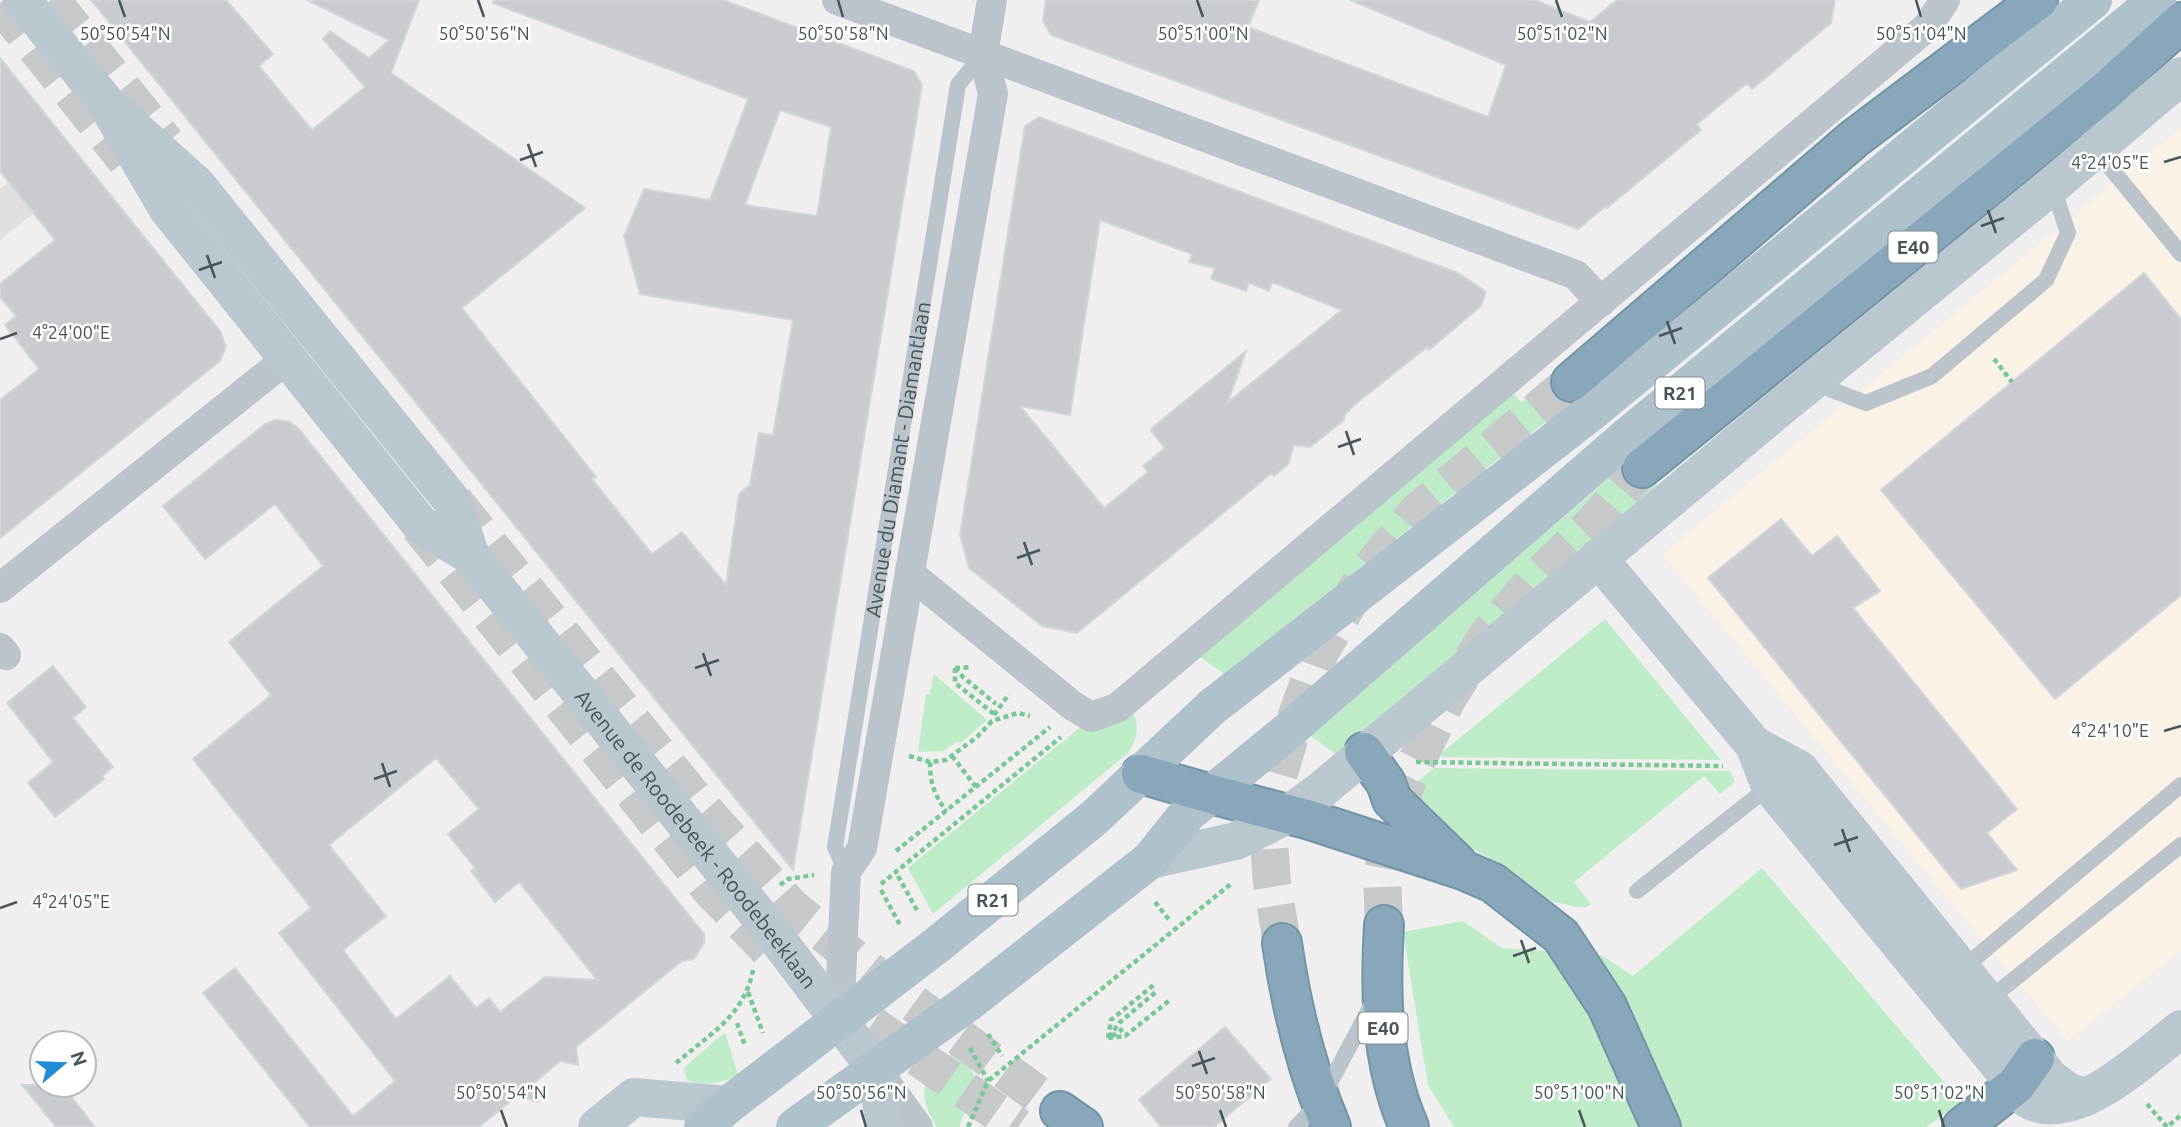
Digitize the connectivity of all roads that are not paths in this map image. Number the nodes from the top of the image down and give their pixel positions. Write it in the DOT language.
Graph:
graph roads {
  1 [pos="22,0"];
  2 [pos="837,0"];
  3 [pos="992,0"];
  4 [pos="1945,0"];
  5 [pos="2038,0"];
  6 [pos="2093,0"];
  7 [pos="2157,0"];
  8 [pos="2181,22"];
  9 [pos="983,54"];
  10 [pos="2181,76"];
  11 [pos="106,103"];
  12 [pos="2095,149"];
  13 [pos="2053,186"];
  14 [pos="2181,254"];
  15 [pos="1601,302"];
  16 [pos="288,358"];
  17 [pos="1814,380"];
  18 [pos="1571,382"];
  19 [pos="359,388"];
  20 [pos="1642,468"];
  21 [pos="471,556"];
  22 [pos="1598,558"];
  23 [pos="909,574"];
  24 [pos="0,588"];
  25 [pos="1364,752"];
  26 [pos="1741,756"];
  27 [pos="1141,774"];
  28 [pos="2181,785"];
  29 [pos="1770,786"];
  30 [pos="1210,794"];
  31 [pos="1287,815"];
  32 [pos="2181,845"];
  33 [pos="1463,870"];
  34 [pos="833,873"];
  35 [pos="1149,877"];
  36 [pos="1637,891"];
  37 [pos="1384,925"];
  38 [pos="1282,943"];
  39 [pos="1919,968"];
  40 [pos="1962,968"];
  41 [pos="1382,986"];
  42 [pos="1988,1001"];
  43 [pos="839,1020"];
  44 [pos="2181,1029"];
  45 [pos="876,1069"];
  46 [pos="2025,1072"];
  47 [pos="716,1116"];
  48 [pos="1316,1118"];
  49 [pos="597,1127"];
  50 [pos="795,1127"];
  51 [pos="865,1127"];
  52 [pos="885,1127"];
  53 [pos="918,1127"];
  54 [pos="1409,1127"];
  55 [pos="1661,1127"];
  56 [pos="1962,1127"];
  1 -- 11 [label="street, Avenue de Roodebeek - Roodebeeklaan"];
  2 -- 9 [label="street"];
  3 -- 9 [label="street, Avenue du Diamant - Diamantlaan"];
  4 -- 15 [label="street"];
  5 -- 18 [label="highway"];
  6 -- 27 [label="main road, R21"];
  7 -- 30 [label="main road, R21"];
  8 -- 20 [label="highway, E40"];
  9 -- 15 [label="street"];
  9 -- 23 [label="street, Avenue du Diamant - Diamantlaan"];
  9 -- 34 [label="lane, Avenue du Diamant - Diamantlaan"];
  10 -- 12 [label="street"];
  11 -- 16 [label="street, Avenue de Roodebeek - Roodebeeklaan"];
  11 -- 19 [label="street, Avenue de Roodebeek - Roodebeeklaan"];
  12 -- 13 [label="street"];
  12 -- 14 [label="lane"];
  13 -- 17 [label="street"];
  13 -- 17 [label="lane"];
  15 -- 23 [label="street"];
  16 -- 19 [label="street, Avenue de Roodebeek - Roodebeeklaan"];
  16 -- 21 [label="street, Avenue de Roodebeek - Roodebeeklaan"];
  16 -- 24 [label="street"];
  17 -- 22 [label="street"];
  19 -- 21 [label="street, Avenue de Roodebeek - Roodebeeklaan"];
  21 -- 43 [label="street, Avenue de Roodebeek - Roodebeeklaan"];
  22 -- 25 [label="street"];
  22 -- 26 [label="street"];
  23 -- 34 [label="street, Avenue du Diamant - Diamantlaan"];
  25 -- 31 [label="street"];
  25 -- 33 [label="highway"];
  26 -- 29 [label="street"];
  26 -- 40 [label="street"];
  27 -- 30 [label="highway"];
  27 -- 43 [label="main road, R21"];
  28 -- 40 [label="lane"];
  29 -- 36 [label="lane"];
  29 -- 39 [label="street"];
  30 -- 31 [label="highway"];
  30 -- 35 [label="main road, R21"];
  31 -- 33 [label="highway"];
  31 -- 35 [label="street"];
  32 -- 42 [label="lane"];
  33 -- 55 [label="highway"];
  34 -- 43 [label="street, Avenue du Diamant - Diamantlaan"];
  35 -- 45 [label="main road, R21"];
  37 -- 41 [label="highway, E40"];
  38 -- 48 [label="highway"];
  39 -- 42 [label="lane"];
  39 -- 46 [label="street"];
  40 -- 42 [label="street"];
  41 -- 48 [label="lane"];
  41 -- 54 [label="highway, E40"];
  42 -- 46 [label="street"];
  43 -- 45 [label="street, Avenue de Roodebeek - Roodebeeklaan"];
  43 -- 47 [label="main road, R21"];
  44 -- 46 [label="street"];
  45 -- 50 [label="main road, R21"];
  45 -- 51 [label="street"];
  45 -- 52 [label="street"];
  45 -- 53 [label="street, Avenue de Roodebeek - Roodebeeklaan"];
  46 -- 56 [label="highway"];
  47 -- 49 [label="street"];
}
